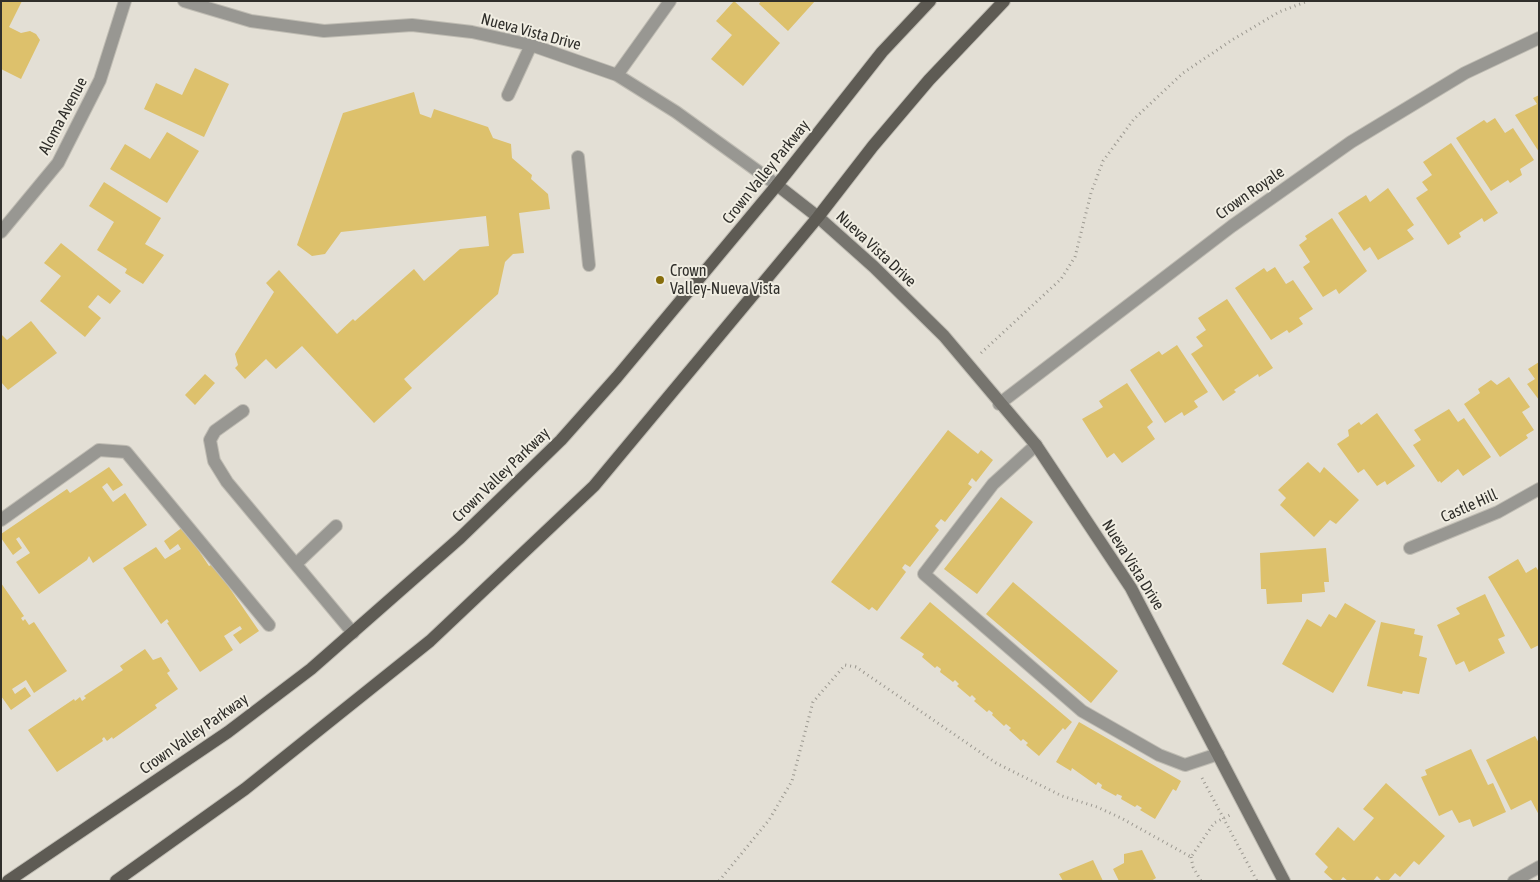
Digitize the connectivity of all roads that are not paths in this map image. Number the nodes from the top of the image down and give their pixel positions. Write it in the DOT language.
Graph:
graph roads {
  1 [pos="125,1"];
  2 [pos="184,1"];
  3 [pos="670,1"];
  4 [pos="930,1"];
  5 [pos="1004,1"];
  6 [pos="1539,38"];
  7 [pos="531,45"];
  8 [pos="617,75"];
  9 [pos="508,95"];
  10 [pos="578,157"];
  11 [pos="776,185"];
  12 [pos="818,218"];
  13 [pos="1,232"];
  14 [pos="589,265"];
  15 [pos="999,404"];
  16 [pos="243,411"];
  17 [pos="1036,445"];
  18 [pos="1539,489"];
  19 [pos="1,520"];
  20 [pos="336,526"];
  21 [pos="1410,548"];
  22 [pos="296,564"];
  23 [pos="269,625"];
  24 [pos="353,633"];
  25 [pos="1218,754"];
  26 [pos="1539,867"];
  27 [pos="8,881"];
  28 [pos="116,881"];
  29 [pos="1284,881"];
  30 [pos="1514,881"];
  1 -- 13 [label="street, Aloma Avenue"];
  2 -- 7 [label="street, Nueva Vista Drive"];
  3 -- 8 [label="street"];
  4 -- 11 [label="main road, Crown Valley Parkway"];
  5 -- 12 [label="main road"];
  6 -- 15 [label="street, Crown Royale"];
  7 -- 8 [label="street, Nueva Vista Drive"];
  7 -- 9 [label="street"];
  8 -- 11 [label="street, Nueva Vista Drive"];
  10 -- 14 [label="street"];
  11 -- 12 [label="street, Nueva Vista Drive"];
  11 -- 24 [label="main road, Crown Valley Parkway"];
  12 -- 15 [label="street, Nueva Vista Drive"];
  12 -- 28 [label="main road"];
  15 -- 17 [label="street, Nueva Vista Drive"];
  16 -- 22 [label="street"];
  17 -- 25 [label="street, Nueva Vista Drive"];
  17 -- 25 [label="street"];
  18 -- 21 [label="street, Castle Hill"];
  19 -- 23 [label="street"];
  20 -- 22 [label="street"];
  22 -- 24 [label="street"];
  24 -- 27 [label="main road, Crown Valley Parkway"];
  25 -- 29 [label="street, Nueva Vista Drive"];
  26 -- 30 [label="street"];
}
